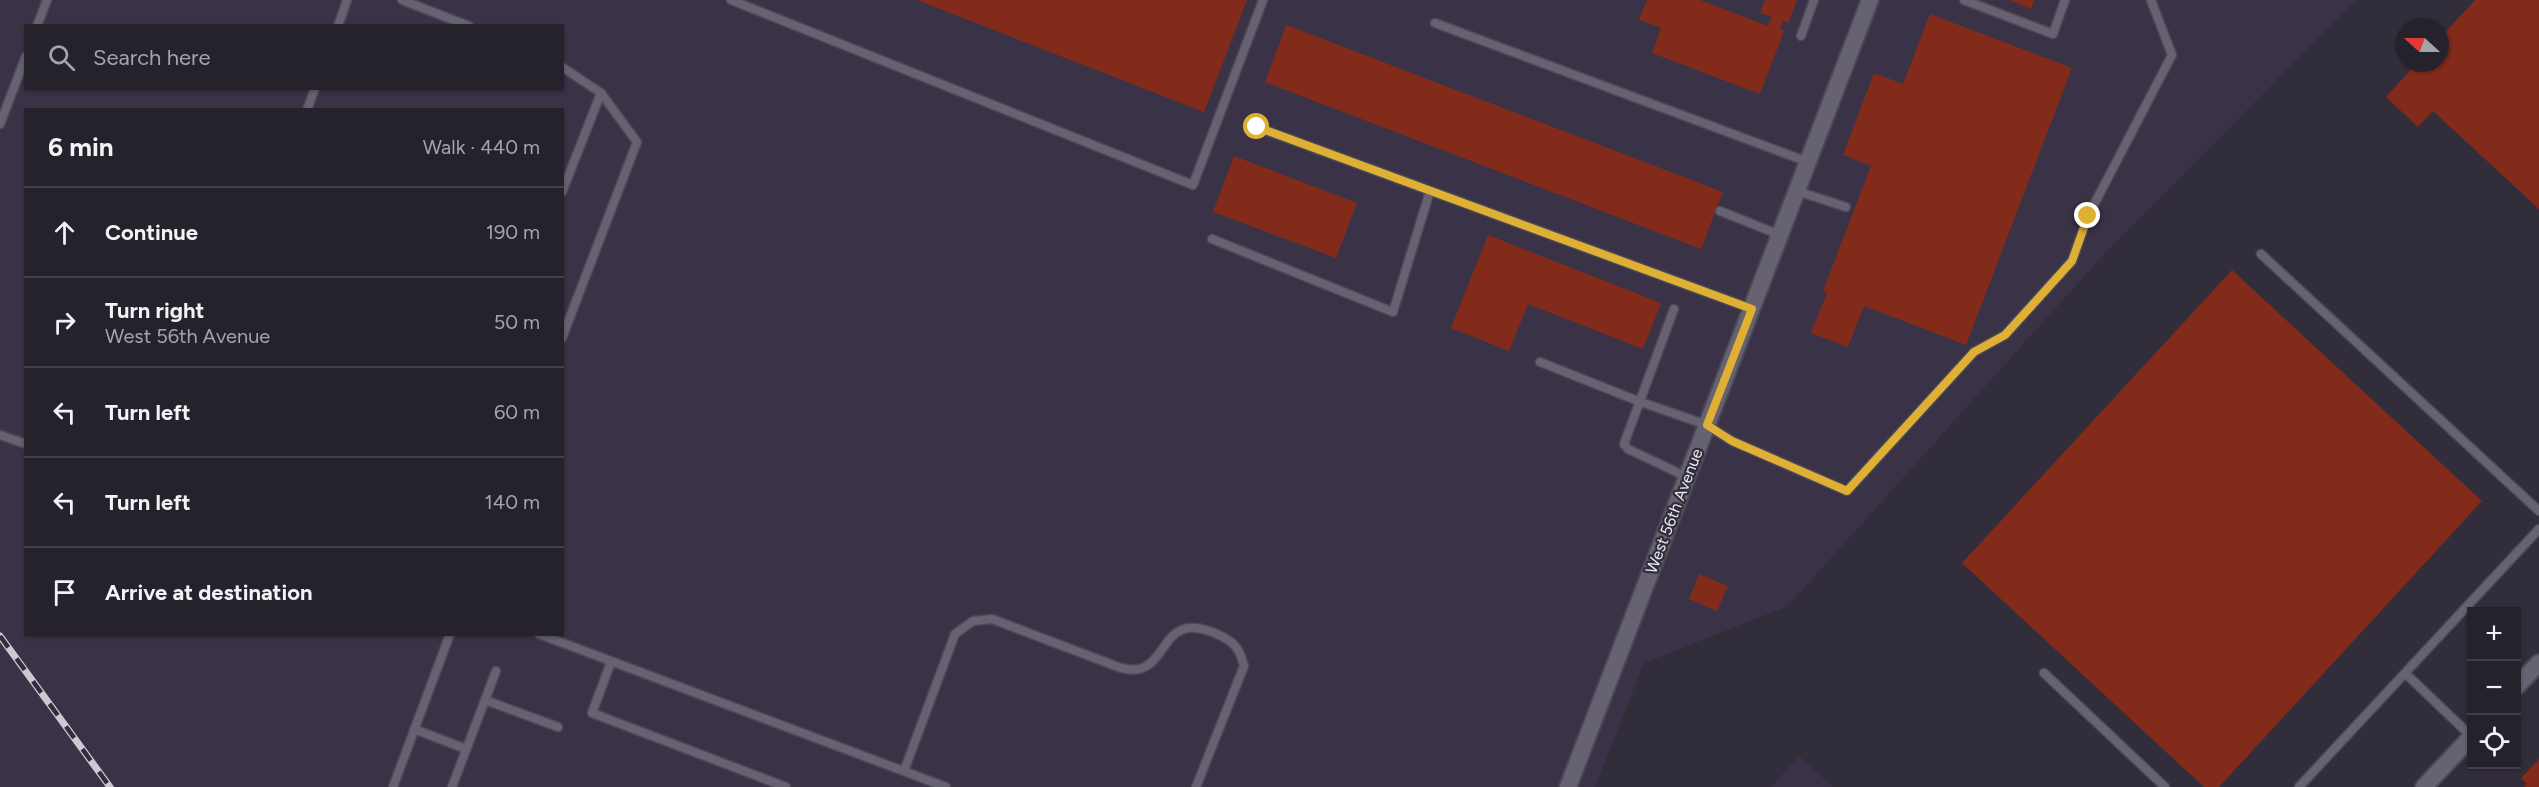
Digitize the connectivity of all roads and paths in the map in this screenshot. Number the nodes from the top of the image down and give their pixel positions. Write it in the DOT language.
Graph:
graph roads {
  1 [pos="47,0"];
  2 [pos="347,0"];
  3 [pos="402,0"];
  4 [pos="731,0"];
  5 [pos="1263,0"];
  6 [pos="1814,0"];
  7 [pos="1870,0"];
  8 [pos="1964,0"];
  9 [pos="2065,0"];
  10 [pos="2151,0"];
  11 [pos="1435,23"];
  12 [pos="38,24"];
  13 [pos="339,24"];
  14 [pos="464,24"];
  15 [pos="1801,36"];
  16 [pos="24,61"];
  17 [pos="564,68"];
  18 [pos="314,90"];
  19 [pos="601,93"];
  20 [pos="308,108"];
  21 [pos="0,124"];
  22 [pos="1257,127"];
  23 [pos="1808,162"];
  24 [pos="564,187"];
  25 [pos="1430,191"];
  26 [pos="1797,191"];
  27 [pos="1846,207"];
  28 [pos="1720,211"];
  29 [pos="1780,235"];
  30 [pos="1212,239"];
  31 [pos="2261,254"];
  32 [pos="1674,309"];
  33 [pos="1752,309"];
  34 [pos="564,334"];
  35 [pos="1540,362"];
  36 [pos="1638,401"];
  37 [pos="1707,425"];
  38 [pos="0,435"];
  39 [pos="24,443"];
  40 [pos="1687,477"];
  41 [pos="2539,511"];
  42 [pos="2539,529"];
  43 [pos="449,636"];
  44 [pos="544,636"];
  45 [pos="611,662"];
  46 [pos="2539,663"];
  47 [pos="496,671"];
  48 [pos="2044,673"];
  49 [pos="2405,673"];
  50 [pos="2521,683"];
  51 [pos="485,700"];
  52 [pos="558,727"];
  53 [pos="414,729"];
  54 [pos="2467,732"];
  55 [pos="2467,740"];
  56 [pos="466,749"];
  57 [pos="904,771"];
  58 [pos="393,787"];
  59 [pos="452,787"];
  60 [pos="786,787"];
  61 [pos="945,787"];
  62 [pos="1196,787"];
  63 [pos="1568,787"];
  64 [pos="2165,787"];
  65 [pos="2299,787"];
  66 [pos="2424,787"];
  1 -- 12 [label="lane"];
  2 -- 13 [label="lane"];
  3 -- 14 [label="lane"];
  4 -- 5 [label="lane"];
  6 -- 15 [label="lane"];
  7 -- 23 [label="street, West 56th Avenue"];
  8 -- 9 [label="lane"];
  10 -- 37 [label="lane"];
  11 -- 23 [label="lane"];
  16 -- 21 [label="lane"];
  17 -- 19 [label="lane"];
  18 -- 20 [label="lane"];
  19 -- 24 [label="lane"];
  19 -- 34 [label="lane"];
  22 -- 25 [label="lane"];
  23 -- 26 [label="street, West 56th Avenue"];
  25 -- 30 [label="lane"];
  25 -- 33 [label="lane"];
  26 -- 27 [label="lane"];
  26 -- 29 [label="street, West 56th Avenue"];
  28 -- 29 [label="lane"];
  29 -- 33 [label="street, West 56th Avenue"];
  31 -- 41 [label="lane"];
  32 -- 36 [label="lane"];
  33 -- 37 [label="street, West 56th Avenue"];
  35 -- 36 [label="lane"];
  36 -- 37 [label="lane"];
  36 -- 40 [label="lane"];
  37 -- 40 [label="street, West 56th Avenue"];
  38 -- 39 [label="lane"];
  40 -- 63 [label="street, West 56th Avenue"];
  42 -- 49 [label="lane"];
  43 -- 53 [label="lane"];
  44 -- 45 [label="lane"];
  45 -- 57 [label="lane"];
  45 -- 60 [label="lane"];
  46 -- 50 [label="street"];
  47 -- 51 [label="lane"];
  48 -- 64 [label="lane"];
  49 -- 54 [label="lane"];
  49 -- 65 [label="lane"];
  51 -- 52 [label="lane"];
  51 -- 56 [label="lane"];
  53 -- 56 [label="lane"];
  53 -- 58 [label="lane"];
  55 -- 66 [label="street"];
  56 -- 59 [label="lane"];
  57 -- 61 [label="lane"];
  57 -- 62 [label="lane"];
}
